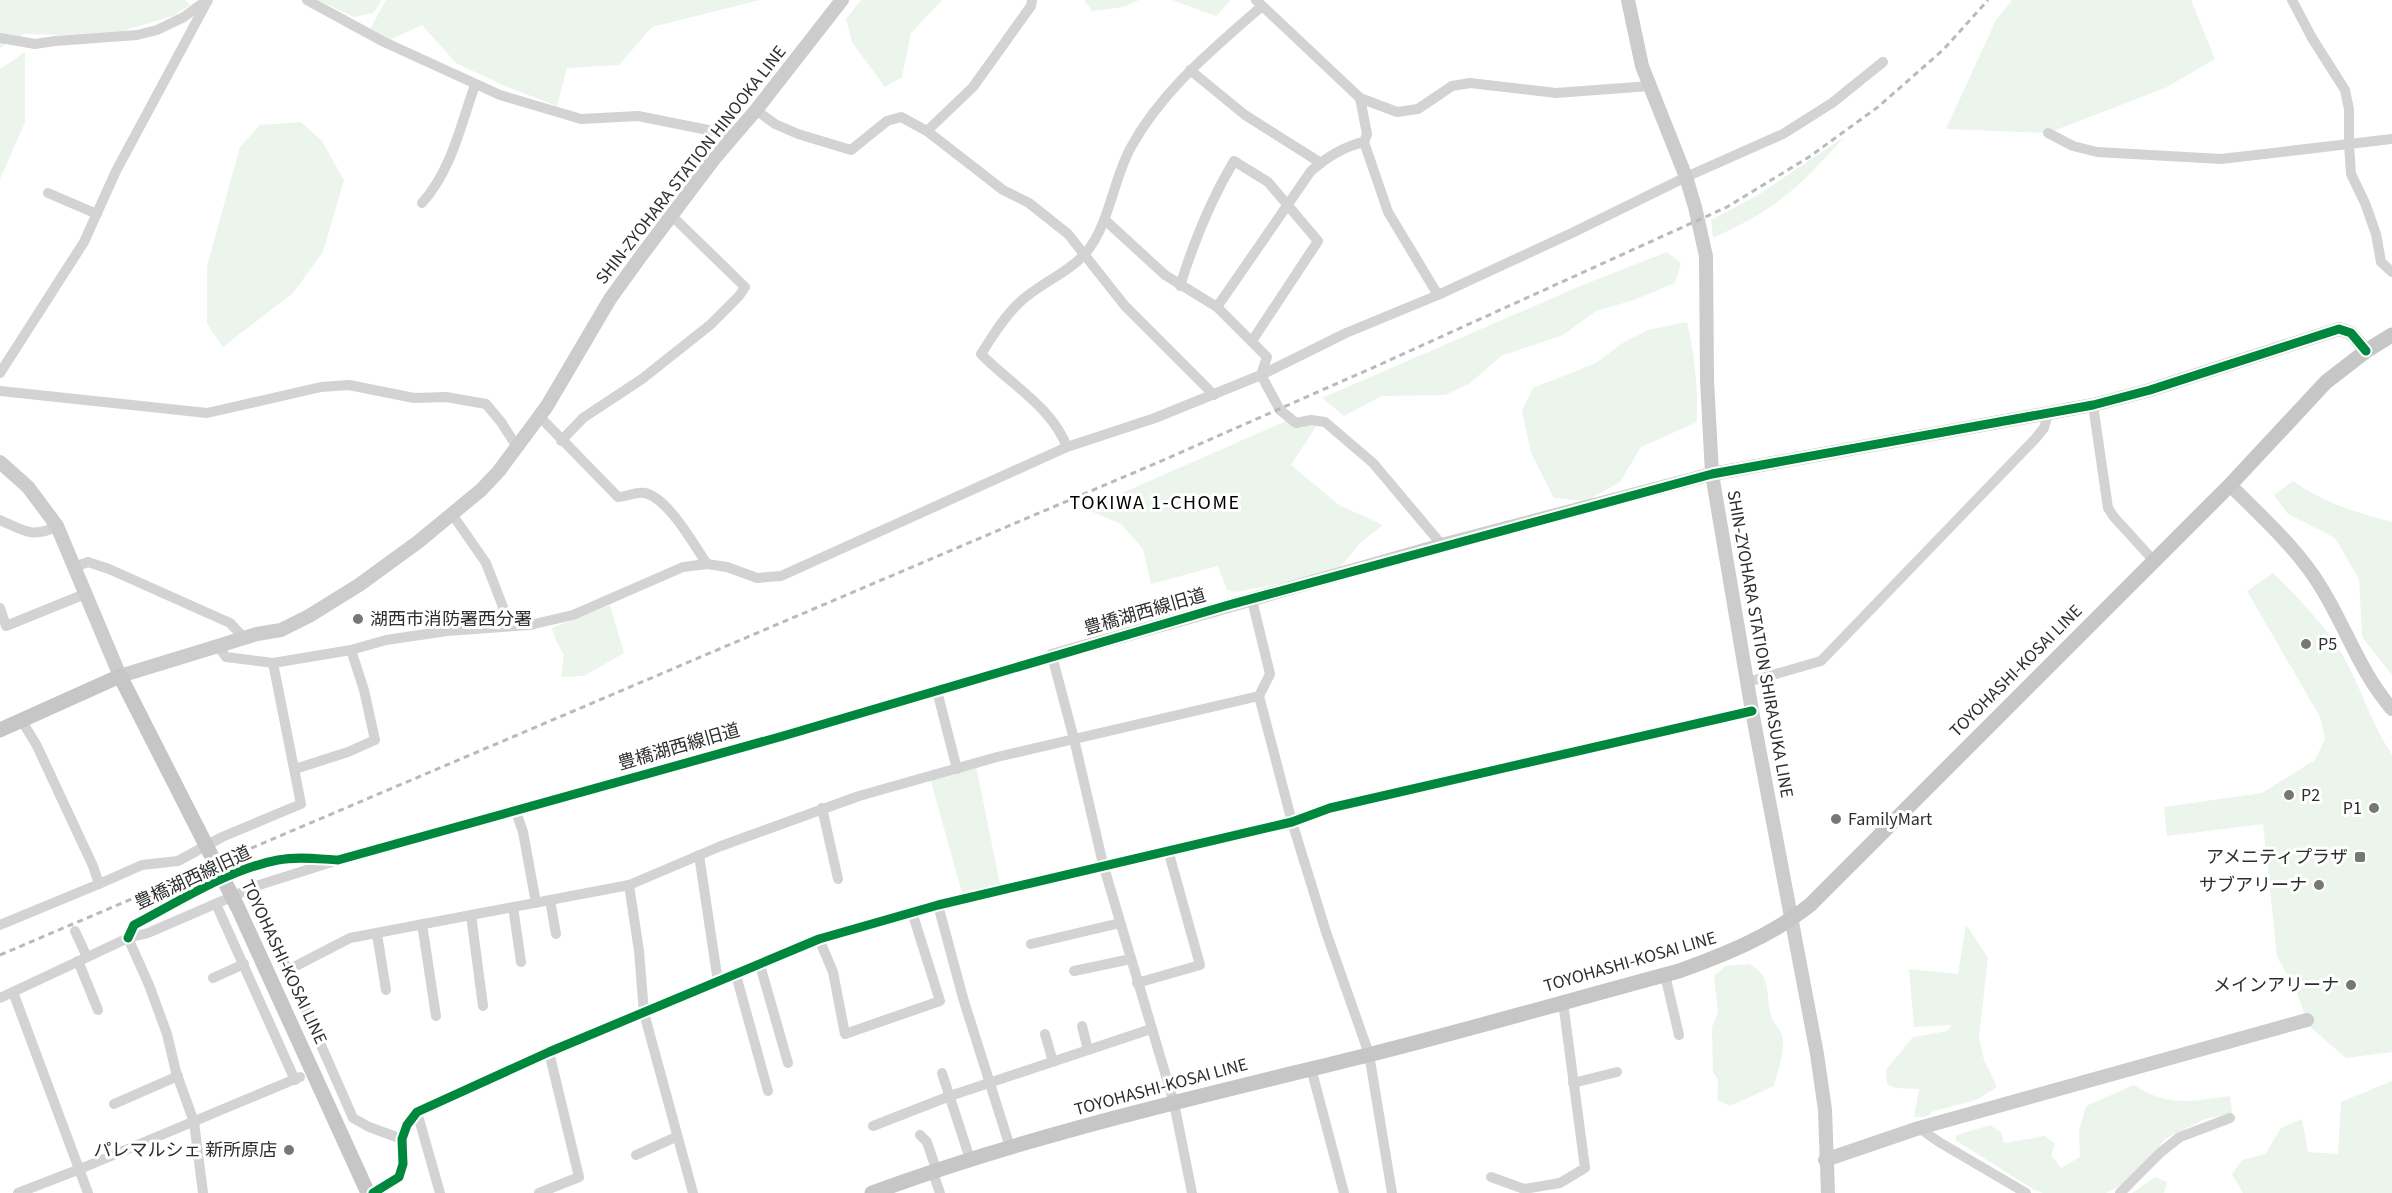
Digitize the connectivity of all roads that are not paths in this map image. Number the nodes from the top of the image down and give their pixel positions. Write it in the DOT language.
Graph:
graph roads {
  1 [pos="307,0"];
  2 [pos="842,0"];
  3 [pos="1032,0"];
  4 [pos="1628,0"];
  5 [pos="2292,0"];
  6 [pos="208,1"];
  7 [pos="1259,3"];
  8 [pos="0,38"];
  9 [pos="1883,63"];
  10 [pos="1190,70"];
  11 [pos="475,85"];
  12 [pos="1650,86"];
  13 [pos="1360,98"];
  14 [pos="756,110"];
  15 [pos="927,131"];
  16 [pos="2048,133"];
  17 [pos="733,135"];
  18 [pos="2392,139"];
  19 [pos="1364,142"];
  20 [pos="2349,144"];
  21 [pos="1320,163"];
  22 [pos="1686,177"];
  23 [pos="48,193"];
  24 [pos="422,203"];
  25 [pos="1288,204"];
  26 [pos="97,214"];
  27 [pos="672,216"];
  28 [pos="1105,220"];
  29 [pos="1084,254"];
  30 [pos="2392,272"];
  31 [pos="1180,286"];
  32 [pos="1438,295"];
  33 [pos="1217,308"];
  34 [pos="2392,335"];
  35 [pos="1252,341"];
  36 [pos="2366,351"];
  37 [pos="0,373"];
  38 [pos="1261,375"];
  39 [pos="0,391"];
  40 [pos="1214,395"];
  41 [pos="2092,405"];
  42 [pos="2048,414"];
  43 [pos="539,416"];
  44 [pos="561,441"];
  45 [pos="517,447"];
  46 [pos="1067,447"];
  47 [pos="0,462"];
  48 [pos="1712,474"];
  49 [pos="2230,484"];
  50 [pos="452,514"];
  51 [pos="0,520"];
  52 [pos="57,526"];
  53 [pos="1442,545"];
  54 [pos="2154,561"];
  55 [pos="707,564"];
  56 [pos="75,567"];
  57 [pos="85,594"];
  58 [pos="1252,600"];
  59 [pos="0,608"];
  60 [pos="510,625"];
  61 [pos="244,639"];
  62 [pos="218,646"];
  63 [pos="351,650"];
  64 [pos="1052,656"];
  65 [pos="273,663"];
  66 [pos="120,676"];
  67 [pos="1748,682"];
  68 [pos="937,691"];
  69 [pos="1259,696"];
  70 [pos="2392,709"];
  71 [pos="1752,711"];
  72 [pos="22,721"];
  73 [pos="0,730"];
  74 [pos="1074,739"];
  75 [pos="295,769"];
  76 [pos="957,769"];
  77 [pos="822,808"];
  78 [pos="515,809"];
  79 [pos="1292,822"];
  80 [pos="1168,850"];
  81 [pos="699,855"];
  82 [pos="338,860"];
  83 [pos="1103,864"];
  84 [pos="838,879"];
  85 [pos="99,884"];
  86 [pos="629,885"];
  87 [pos="248,890"];
  88 [pos="550,900"];
  89 [pos="536,903"];
  90 [pos="216,904"];
  91 [pos="938,904"];
  92 [pos="513,907"];
  93 [pos="912,912"];
  94 [pos="471,915"];
  95 [pos="1791,921"];
  96 [pos="1120,923"];
  97 [pos="422,924"];
  98 [pos="0,925"];
  99 [pos="75,931"];
  100 [pos="377,934"];
  101 [pos="556,934"];
  102 [pos="128,938"];
  103 [pos="819,939"];
  104 [pos="1031,945"];
  105 [pos="82,959"];
  106 [pos="1131,959"];
  107 [pos="521,962"];
  108 [pos="244,964"];
  109 [pos="760,965"];
  110 [pos="288,970"];
  111 [pos="1074,971"];
  112 [pos="736,975"];
  113 [pos="1665,975"];
  114 [pos="213,978"];
  115 [pos="718,982"];
  116 [pos="1137,983"];
  117 [pos="386,990"];
  118 [pos="13,992"];
  119 [pos="0,998"];
  120 [pos="1563,1002"];
  121 [pos="483,1005"];
  122 [pos="99,1010"];
  123 [pos="644,1013"];
  124 [pos="436,1016"];
  125 [pos="2307,1020"];
  126 [pos="1082,1026"];
  127 [pos="1151,1029"];
  128 [pos="1045,1034"];
  129 [pos="1679,1035"];
  130 [pos="1088,1050"];
  131 [pos="549,1052"];
  132 [pos="1369,1054"];
  133 [pos="1053,1062"];
  134 [pos="788,1063"];
  135 [pos="1311,1068"];
  136 [pos="1617,1072"];
  137 [pos="942,1073"];
  138 [pos="178,1076"];
  139 [pos="988,1083"];
  140 [pos="1573,1083"];
  141 [pos="768,1091"];
  142 [pos="950,1096"];
  143 [pos="1173,1103"];
  144 [pos="114,1104"];
  145 [pos="417,1112"];
  146 [pos="2230,1118"];
  147 [pos="194,1122"];
  148 [pos="873,1126"];
  149 [pos="1919,1128"];
  150 [pos="920,1135"];
  151 [pos="676,1137"];
  152 [pos="402,1139"];
  153 [pos="1010,1148"];
  154 [pos="636,1155"];
  155 [pos="970,1159"];
  156 [pos="1825,1160"];
  157 [pos="80,1169"];
  158 [pos="934,1170"];
  159 [pos="1491,1177"];
  160 [pos="37,1189"];
  161 [pos="879,1192"];
  162 [pos="1190,1192"];
  163 [pos="18,1193"];
  164 [pos="88,1193"];
  165 [pos="203,1193"];
  166 [pos="368,1193"];
  167 [pos="373,1193"];
  168 [pos="440,1193"];
  169 [pos="539,1193"];
  170 [pos="693,1193"];
  171 [pos="940,1193"];
  172 [pos="1344,1193"];
  173 [pos="1392,1193"];
  174 [pos="1828,1193"];
  175 [pos="2026,1193"];
  176 [pos="2120,1193"];
  1 -- 11 [label="street"];
  2 -- 14 [label="street, SHIN-ZYOHARA STATION HINOOKA LINE"];
  3 -- 15 [label="street"];
  4 -- 12 [label="street, SHIN-ZYOHARA STATION SHIRASUKA LINE"];
  5 -- 20 [label="street"];
  6 -- 8 [label="street"];
  6 -- 26 [label="street"];
  7 -- 10 [label="street"];
  7 -- 13 [label="street"];
  9 -- 22 [label="street"];
  10 -- 21 [label="street"];
  10 -- 28 [label="street"];
  11 -- 17 [label="street"];
  11 -- 24 [label="street"];
  12 -- 13 [label="street"];
  12 -- 22 [label="street, SHIN-ZYOHARA STATION SHIRASUKA LINE"];
  13 -- 19 [label="street"];
  14 -- 15 [label="street"];
  14 -- 17 [label="street, SHIN-ZYOHARA STATION HINOOKA LINE"];
  15 -- 29 [label="street"];
  16 -- 20 [label="street"];
  17 -- 27 [label="street, SHIN-ZYOHARA STATION HINOOKA LINE"];
  18 -- 20 [label="street"];
  19 -- 21 [label="street"];
  19 -- 32 [label="street"];
  20 -- 30 [label="street"];
  21 -- 25 [label="street"];
  22 -- 32 [label="street"];
  22 -- 48 [label="street, SHIN-ZYOHARA STATION SHIRASUKA LINE"];
  23 -- 26 [label="street"];
  25 -- 31 [label="street"];
  25 -- 33 [label="street"];
  25 -- 35 [label="street"];
  26 -- 37 [label="street"];
  27 -- 43 [label="street, SHIN-ZYOHARA STATION HINOOKA LINE"];
  27 -- 44 [label="street"];
  28 -- 29 [label="street"];
  28 -- 31 [label="street"];
  29 -- 40 [label="street"];
  29 -- 46 [label="street"];
  31 -- 33 [label="street"];
  32 -- 38 [label="street"];
  33 -- 35 [label="street"];
  34 -- 36 [label="main road, TOYOHASHI-KOSAI LINE"];
  35 -- 38 [label="street"];
  36 -- 41 [label="street, 豊橋湖西線旧道"];
  36 -- 49 [label="main road, TOYOHASHI-KOSAI LINE"];
  38 -- 40 [label="street"];
  38 -- 53 [label="street"];
  39 -- 45 [label="street"];
  40 -- 46 [label="street"];
  41 -- 42 [label="street, 豊橋湖西線旧道"];
  41 -- 54 [label="street"];
  42 -- 48 [label="street, 豊橋湖西線旧道"];
  42 -- 67 [label="street"];
  43 -- 44 [label="street"];
  43 -- 45 [label="street, SHIN-ZYOHARA STATION HINOOKA LINE"];
  44 -- 55 [label="street"];
  45 -- 50 [label="street, SHIN-ZYOHARA STATION HINOOKA LINE"];
  46 -- 55 [label="street"];
  47 -- 52 [label="street"];
  48 -- 53 [label="street, 豊橋湖西線旧道"];
  48 -- 67 [label="street, SHIN-ZYOHARA STATION SHIRASUKA LINE"];
  49 -- 54 [label="main road, TOYOHASHI-KOSAI LINE"];
  49 -- 70 [label="street"];
  50 -- 60 [label="street"];
  50 -- 61 [label="street, SHIN-ZYOHARA STATION HINOOKA LINE"];
  51 -- 52 [label="street"];
  52 -- 56 [label="street"];
  53 -- 58 [label="street, 豊橋湖西線旧道"];
  54 -- 95 [label="main road, TOYOHASHI-KOSAI LINE"];
  55 -- 60 [label="street"];
  56 -- 57 [label="street"];
  56 -- 61 [label="street"];
  57 -- 59 [label="street"];
  57 -- 66 [label="street"];
  58 -- 64 [label="street, 豊橋湖西線旧道"];
  58 -- 69 [label="street"];
  60 -- 63 [label="street"];
  61 -- 62 [label="street, SHIN-ZYOHARA STATION HINOOKA LINE"];
  62 -- 65 [label="street"];
  62 -- 66 [label="street, SHIN-ZYOHARA STATION HINOOKA LINE"];
  63 -- 65 [label="street"];
  63 -- 75 [label="street"];
  64 -- 68 [label="street, 豊橋湖西線旧道"];
  64 -- 74 [label="street"];
  65 -- 75 [label="street"];
  66 -- 72 [label="main road"];
  66 -- 166 [label="main road, TOYOHASHI-KOSAI LINE"];
  67 -- 71 [label="street, SHIN-ZYOHARA STATION SHIRASUKA LINE"];
  68 -- 76 [label="street"];
  68 -- 78 [label="street, 豊橋湖西線旧道"];
  69 -- 74 [label="street"];
  69 -- 79 [label="street"];
  71 -- 79 [label="street"];
  71 -- 95 [label="street, SHIN-ZYOHARA STATION SHIRASUKA LINE"];
  72 -- 73 [label="main road"];
  72 -- 85 [label="street"];
  74 -- 76 [label="street"];
  74 -- 83 [label="street"];
  75 -- 85 [label="street"];
  76 -- 77 [label="street"];
  77 -- 81 [label="street"];
  77 -- 84 [label="street"];
  78 -- 82 [label="street, 豊橋湖西線旧道"];
  78 -- 89 [label="street"];
  79 -- 80 [label="street"];
  79 -- 132 [label="street"];
  80 -- 83 [label="street"];
  80 -- 116 [label="street"];
  81 -- 86 [label="street"];
  81 -- 115 [label="street"];
  82 -- 87 [label="street"];
  82 -- 102 [label="street, 豊橋湖西線旧道"];
  83 -- 91 [label="street"];
  83 -- 96 [label="street"];
  85 -- 98 [label="street"];
  86 -- 88 [label="street"];
  86 -- 123 [label="street"];
  87 -- 90 [label="street"];
  87 -- 110 [label="street"];
  88 -- 89 [label="street"];
  88 -- 101 [label="street"];
  89 -- 92 [label="street"];
  90 -- 102 [label="street"];
  90 -- 108 [label="street"];
  91 -- 93 [label="street"];
  91 -- 139 [label="street"];
  92 -- 94 [label="street"];
  92 -- 107 [label="street"];
  93 -- 103 [label="street"];
  93 -- 103 [label="street"];
  94 -- 97 [label="street"];
  94 -- 121 [label="street"];
  95 -- 113 [label="main road, TOYOHASHI-KOSAI LINE"];
  95 -- 156 [label="street, SHIN-ZYOHARA STATION SHIRASUKA LINE"];
  96 -- 104 [label="street"];
  96 -- 106 [label="street"];
  97 -- 100 [label="street"];
  97 -- 124 [label="street"];
  99 -- 105 [label="street"];
  100 -- 110 [label="street"];
  100 -- 117 [label="street"];
  102 -- 105 [label="street"];
  102 -- 138 [label="street"];
  103 -- 109 [label="street"];
  105 -- 118 [label="street"];
  105 -- 122 [label="street"];
  106 -- 111 [label="street"];
  106 -- 116 [label="street"];
  108 -- 114 [label="street"];
  108 -- 147 [label="street"];
  109 -- 112 [label="street"];
  109 -- 134 [label="street"];
  110 -- 152 [label="street"];
  112 -- 115 [label="street"];
  112 -- 141 [label="street"];
  113 -- 120 [label="main road, TOYOHASHI-KOSAI LINE"];
  113 -- 129 [label="street"];
  115 -- 123 [label="street"];
  116 -- 127 [label="street"];
  118 -- 119 [label="street"];
  118 -- 157 [label="street"];
  120 -- 132 [label="main road, TOYOHASHI-KOSAI LINE"];
  120 -- 140 [label="street"];
  123 -- 131 [label="street"];
  123 -- 151 [label="street"];
  125 -- 149 [label="street"];
  126 -- 130 [label="street"];
  127 -- 130 [label="street"];
  127 -- 143 [label="street"];
  128 -- 133 [label="street"];
  130 -- 133 [label="street"];
  131 -- 145 [label="street"];
  131 -- 169 [label="street"];
  132 -- 135 [label="main road, TOYOHASHI-KOSAI LINE"];
  132 -- 173 [label="street"];
  133 -- 139 [label="street"];
  135 -- 143 [label="main road, TOYOHASHI-KOSAI LINE"];
  135 -- 172 [label="street"];
  136 -- 140 [label="street"];
  137 -- 142 [label="street"];
  138 -- 144 [label="street"];
  138 -- 147 [label="street"];
  139 -- 142 [label="street"];
  139 -- 153 [label="street"];
  140 -- 159 [label="street"];
  142 -- 148 [label="street"];
  142 -- 155 [label="street"];
  143 -- 153 [label="main road, TOYOHASHI-KOSAI LINE"];
  143 -- 162 [label="street"];
  145 -- 152 [label="street"];
  145 -- 168 [label="street"];
  146 -- 176 [label="street"];
  147 -- 157 [label="street"];
  147 -- 165 [label="street"];
  149 -- 156 [label="street"];
  149 -- 175 [label="street"];
  150 -- 158 [label="street"];
  151 -- 154 [label="street"];
  151 -- 170 [label="street"];
  152 -- 167 [label="street"];
  153 -- 155 [label="main road, TOYOHASHI-KOSAI LINE"];
  155 -- 158 [label="main road, TOYOHASHI-KOSAI LINE"];
  156 -- 174 [label="street, SHIN-ZYOHARA STATION SHIRASUKA LINE"];
  157 -- 160 [label="street"];
  157 -- 164 [label="street"];
  158 -- 161 [label="main road, TOYOHASHI-KOSAI LINE"];
  158 -- 171 [label="street"];
  160 -- 163 [label="street"];
}
